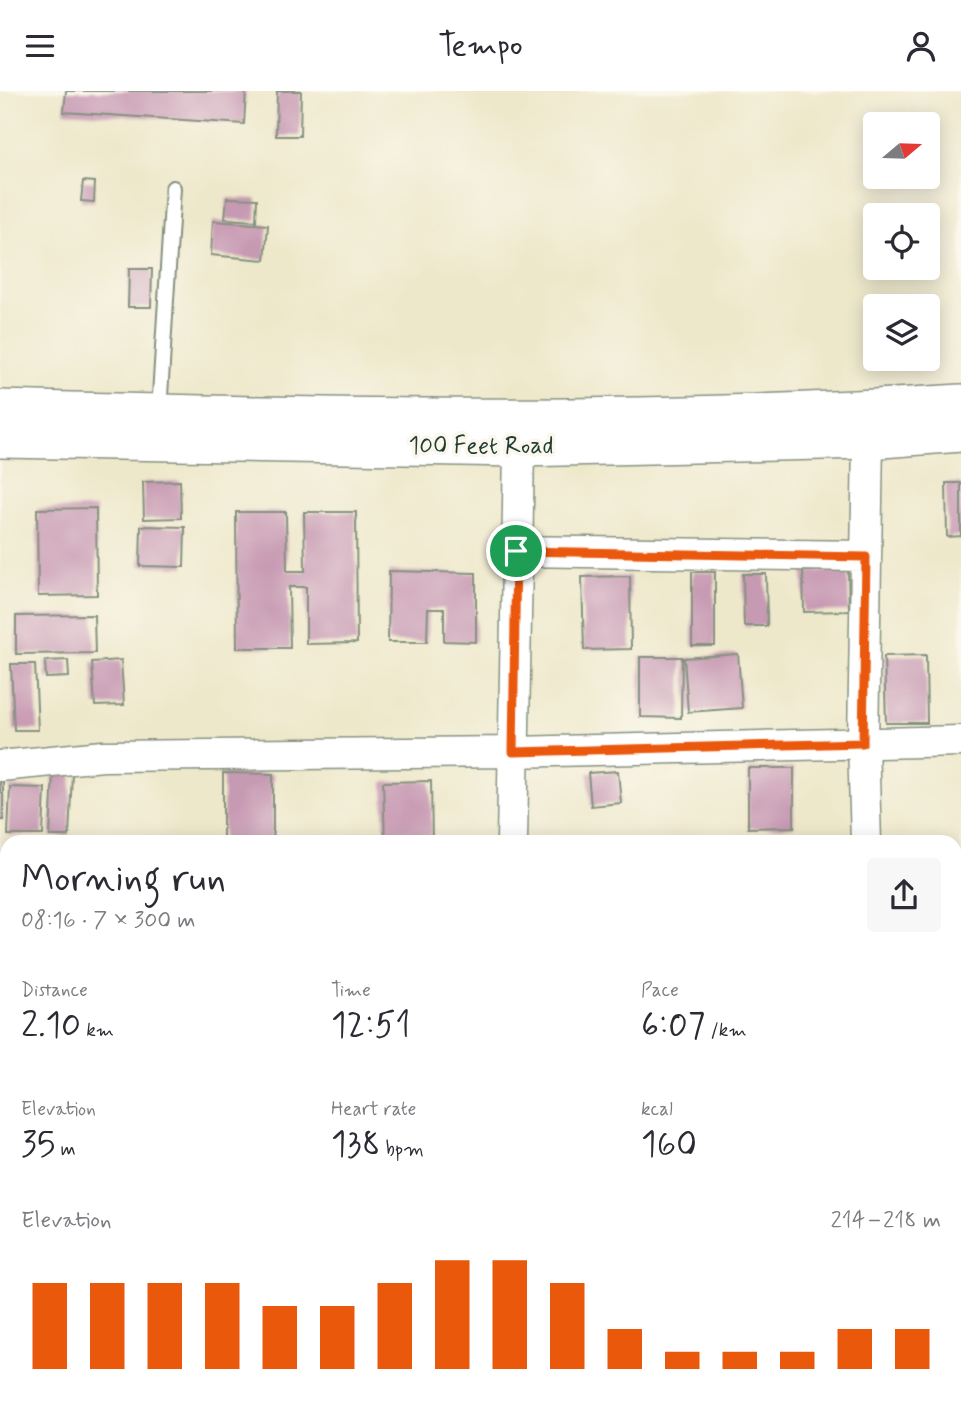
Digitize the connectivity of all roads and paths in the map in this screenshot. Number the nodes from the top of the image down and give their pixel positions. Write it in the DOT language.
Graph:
graph roads {
  1 [pos="173,188"];
  2 [pos="961,403"];
  3 [pos="0,409"];
  4 [pos="159,414"];
  5 [pos="961,433"];
  6 [pos="0,439"];
  7 [pos="868,440"];
  8 [pos="519,447"];
  9 [pos="516,551"];
  10 [pos="866,557"];
  11 [pos="961,741"];
  12 [pos="863,743"];
  13 [pos="513,752"];
  14 [pos="0,766"];
  15 [pos="512,835"];
  16 [pos="866,835"];
  1 -- 4 [label="lane"];
  2 -- 4 [label="street, 100 Feet Road"];
  3 -- 4 [label="street, 100 Feet Road"];
  5 -- 7 [label="street, 100 Feet Road"];
  6 -- 8 [label="street, 100 Feet Road"];
  7 -- 8 [label="street, 100 Feet Road"];
  7 -- 10 [label="street"];
  8 -- 9 [label="street"];
  9 -- 10 [label="street"];
  9 -- 13 [label="street"];
  10 -- 12 [label="street"];
  11 -- 12 [label="street"];
  12 -- 13 [label="street"];
  12 -- 16 [label="street"];
  13 -- 14 [label="street"];
  13 -- 15 [label="street"];
}
